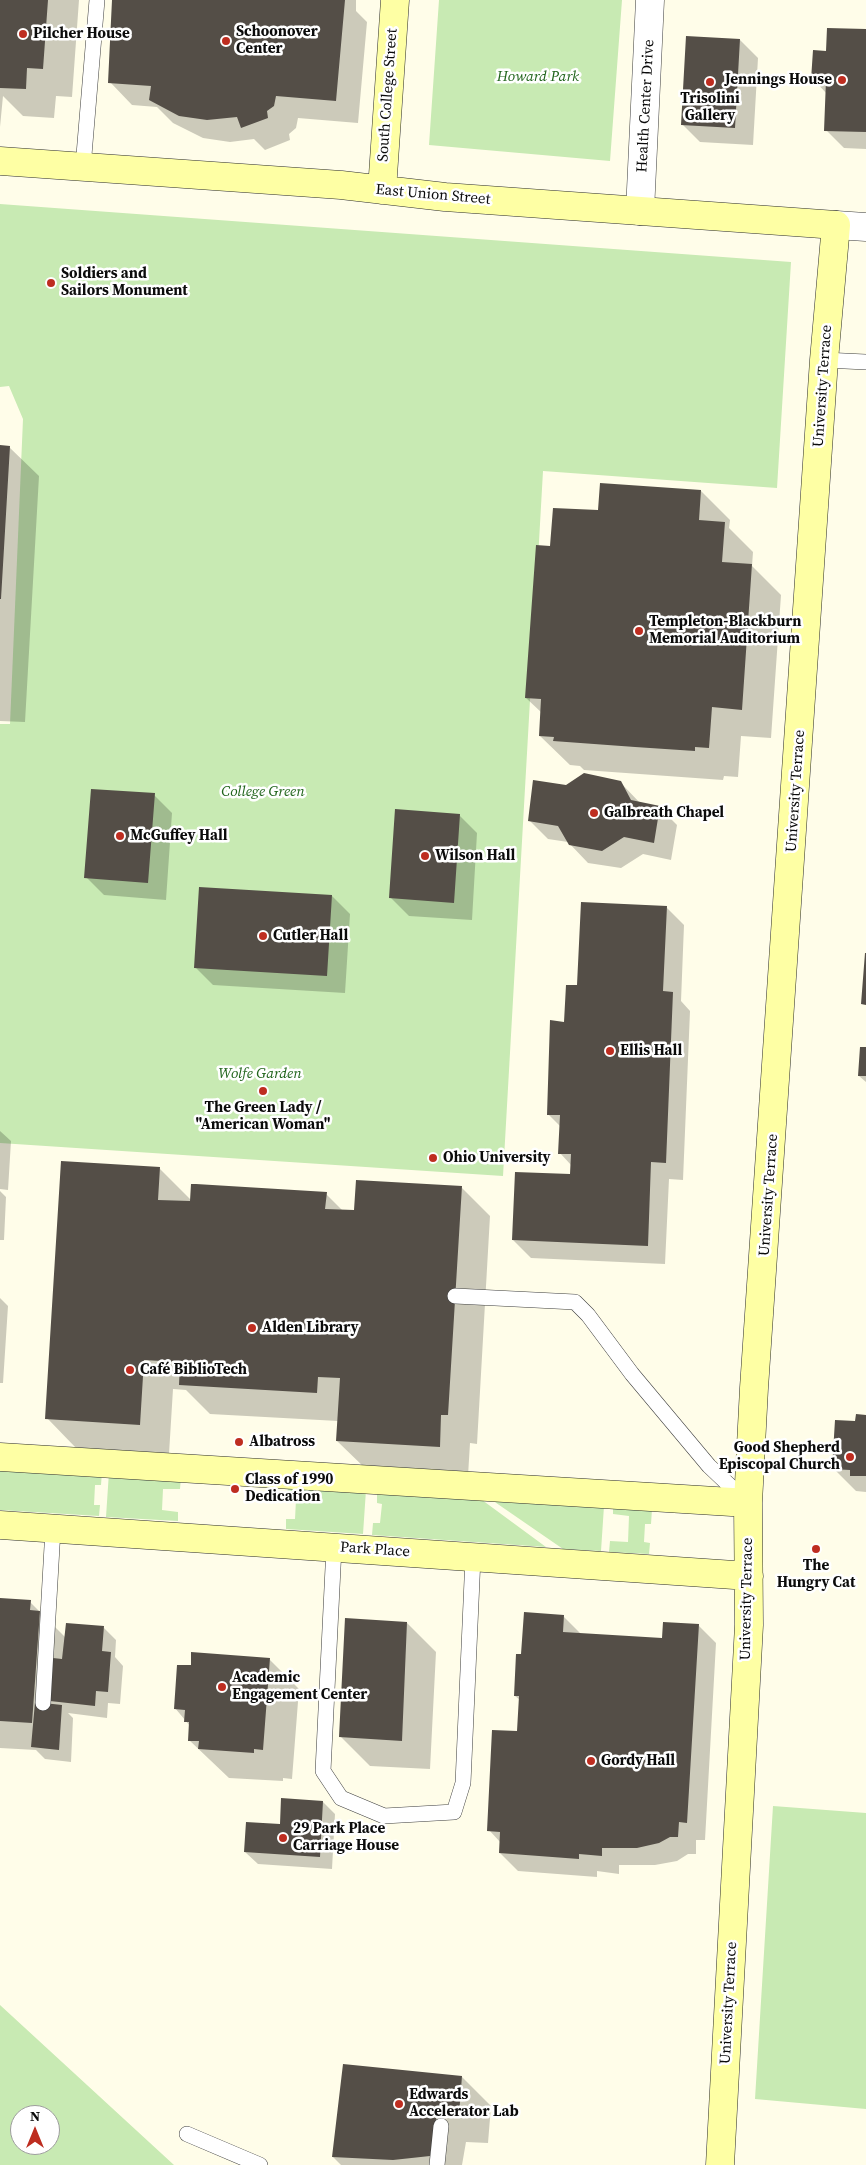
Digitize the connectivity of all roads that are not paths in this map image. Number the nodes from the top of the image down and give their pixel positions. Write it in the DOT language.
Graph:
graph roads {
  1 [pos="97,0"];
  2 [pos="395,0"];
  3 [pos="650,0"];
  4 [pos="0,161"];
  5 [pos="83,167"];
  6 [pos="382,190"];
  7 [pos="640,211"];
  8 [pos="836,225"];
  9 [pos="866,227"];
  10 [pos="824,360"];
  11 [pos="866,362"];
  12 [pos="455,1296"];
  13 [pos="0,1457"];
  14 [pos="748,1503"];
  15 [pos="0,1525"];
  16 [pos="53,1529"];
  17 [pos="334,1548"];
  18 [pos="472,1557"];
  19 [pos="749,1576"];
  20 [pos="43,1703"];
  21 [pos="441,2126"];
  22 [pos="187,2134"];
  23 [pos="260,2165"];
  24 [pos="437,2165"];
  25 [pos="720,2165"];
  1 -- 5 [label="lane"];
  2 -- 6 [label="street, South College Street"];
  3 -- 7 [label="street, Health Center Drive"];
  4 -- 5 [label="street, East Union Street"];
  5 -- 6 [label="street, East Union Street"];
  6 -- 7 [label="street, East Union Street"];
  7 -- 8 [label="street, East Union Street"];
  8 -- 9 [label="street, East Union Street"];
  8 -- 10 [label="street, University Terrace"];
  10 -- 11 [label="lane"];
  10 -- 14 [label="street, University Terrace"];
  12 -- 14 [label="lane"];
  13 -- 14 [label="street"];
  14 -- 19 [label="street, University Terrace"];
  15 -- 16 [label="street, Park Place"];
  16 -- 17 [label="street, Park Place"];
  16 -- 20 [label="lane"];
  17 -- 18 [label="street, Park Place"];
  17 -- 18 [label="lane"];
  18 -- 19 [label="street, Park Place"];
  19 -- 25 [label="street, University Terrace"];
  21 -- 24 [label="lane"];
  22 -- 23 [label="lane"];
}
